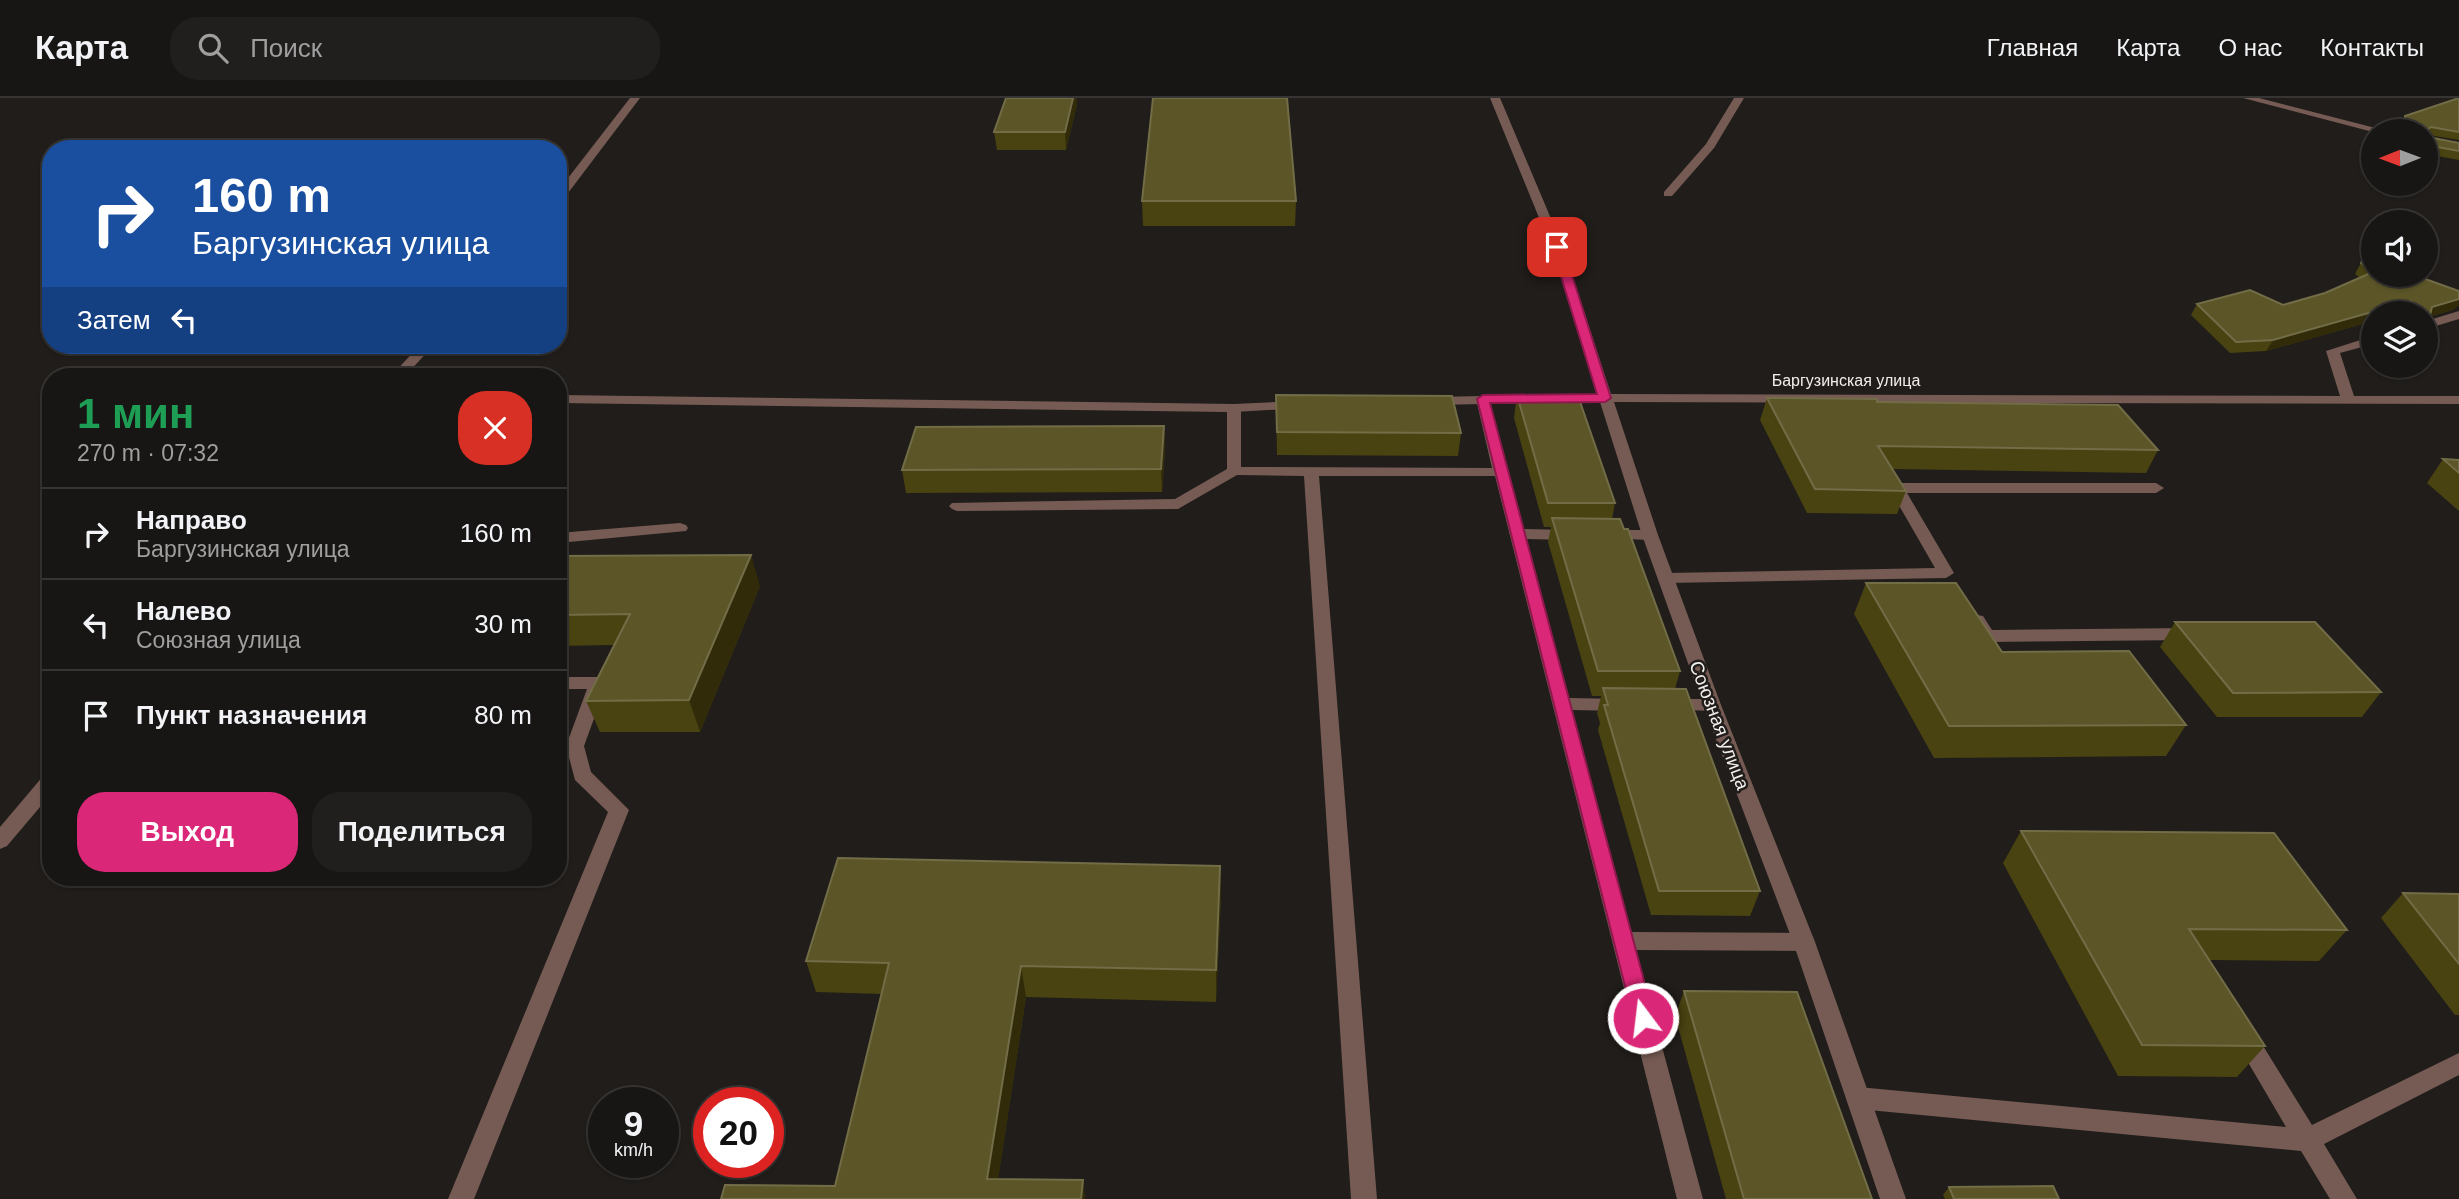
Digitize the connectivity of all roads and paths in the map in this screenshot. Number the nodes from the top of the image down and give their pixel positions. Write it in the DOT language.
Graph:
graph roads {
  1 [pos="635,98"];
  2 [pos="1495,98"];
  3 [pos="1739,98"];
  4 [pos="2248,98"];
  5 [pos="2361,126"];
  6 [pos="567,187"];
  7 [pos="1668,194"];
  8 [pos="2459,315"];
  9 [pos="2438,321"];
  10 [pos="2361,343"];
  11 [pos="419,354"];
  12 [pos="405,368"];
  13 [pos="1605,398"];
  14 [pos="2348,398"];
  15 [pos="567,399"];
  16 [pos="1483,399"];
  17 [pos="2459,400"];
  18 [pos="1414,401"];
  19 [pos="1317,405"];
  20 [pos="1234,408"];
  21 [pos="1234,471"];
  22 [pos="1311,471"];
  23 [pos="1501,472"];
  24 [pos="2156,488"];
  25 [pos="957,506"];
  26 [pos="680,528"];
  27 [pos="1518,534"];
  28 [pos="1650,535"];
  29 [pos="567,537"];
  30 [pos="1666,578"];
  31 [pos="1967,604"];
  32 [pos="2210,634"];
  33 [pos="567,683"];
  34 [pos="1562,705"];
  35 [pos="1712,705"];
  36 [pos="42,791"];
  37 [pos="0,841"];
  38 [pos="1623,941"];
  39 [pos="1804,942"];
  40 [pos="2235,1021"];
  41 [pos="2459,1063"];
  42 [pos="1858,1098"];
  43 [pos="2307,1140"];
  44 [pos="461,1199"];
  45 [pos="1364,1199"];
  46 [pos="1690,1199"];
  47 [pos="1892,1199"];
  48 [pos="2344,1199"];
  1 -- 6 [label="street"];
  2 -- 13 [label="street, Союзная улица"];
  3 -- 7 [label="street"];
  4 -- 5 [label="street"];
  8 -- 9 [label="street"];
  10 -- 14 [label="street"];
  11 -- 12 [label="street"];
  13 -- 14 [label="street, Баргузинская улица"];
  13 -- 16 [label="street, Баргузинская улица"];
  13 -- 28 [label="street, Союзная улица"];
  14 -- 17 [label="street, Баргузинская улица"];
  15 -- 20 [label="street"];
  16 -- 18 [label="street, Баргузинская улица"];
  16 -- 23 [label="street"];
  19 -- 20 [label="street"];
  20 -- 21 [label="street"];
  21 -- 22 [label="street"];
  21 -- 25 [label="street"];
  22 -- 23 [label="street"];
  22 -- 45 [label="street"];
  23 -- 27 [label="street"];
  24 -- 30 [label="street"];
  26 -- 29 [label="street"];
  27 -- 28 [label="street"];
  27 -- 34 [label="street"];
  28 -- 30 [label="street, Союзная улица"];
  30 -- 35 [label="street, Союзная улица"];
  31 -- 32 [label="street"];
  33 -- 44 [label="street"];
  34 -- 35 [label="street"];
  34 -- 38 [label="street"];
  35 -- 39 [label="street, Союзная улица"];
  36 -- 37 [label="street"];
  38 -- 39 [label="street"];
  38 -- 46 [label="street"];
  39 -- 42 [label="street, Союзная улица"];
  40 -- 43 [label="street"];
  41 -- 43 [label="street"];
  42 -- 43 [label="street"];
  42 -- 47 [label="street, Союзная улица"];
  43 -- 48 [label="street"];
}
